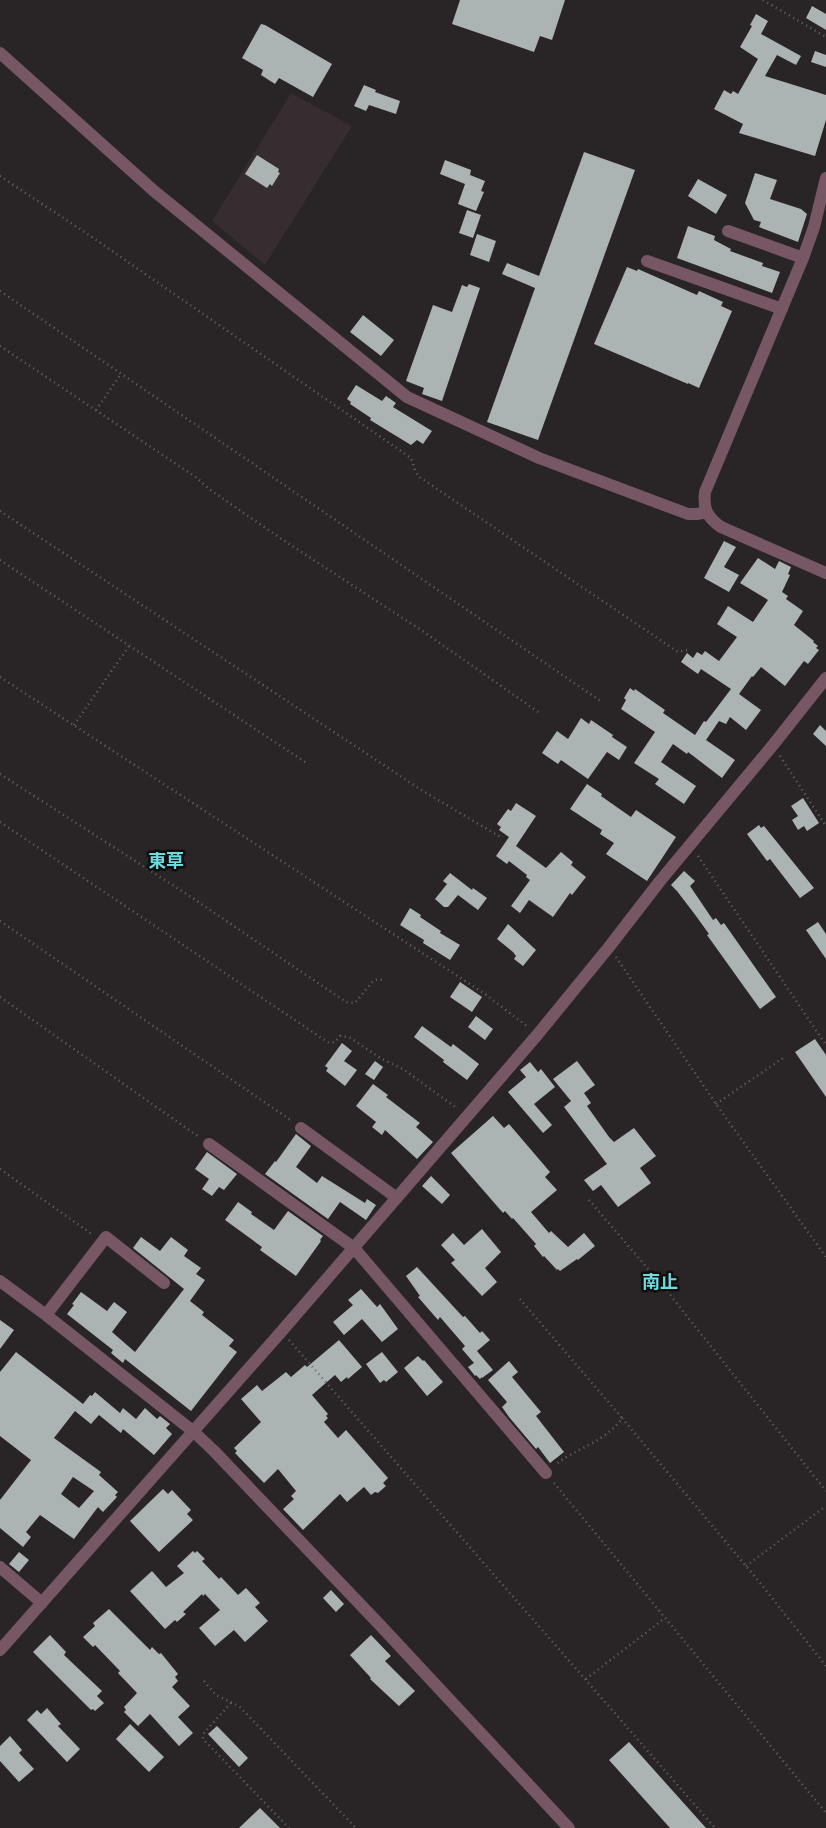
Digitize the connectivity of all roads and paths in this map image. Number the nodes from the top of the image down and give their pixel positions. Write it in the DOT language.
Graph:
graph roads {
  1 [pos="763,0"];
  2 [pos="826,37"];
  3 [pos="0,53"];
  4 [pos="0,176"];
  5 [pos="826,178"];
  6 [pos="728,231"];
  7 [pos="803,258"];
  8 [pos="647,261"];
  9 [pos="0,291"];
  10 [pos="782,309"];
  11 [pos="0,346"];
  12 [pos="121,374"];
  13 [pos="96,410"];
  14 [pos="0,511"];
  15 [pos="707,512"];
  16 [pos="0,560"];
  17 [pos="826,573"];
  18 [pos="129,646"];
  19 [pos="687,650"];
  20 [pos="0,676"];
  21 [pos="826,678"];
  22 [pos="602,702"];
  23 [pos="542,714"];
  24 [pos="74,725"];
  25 [pos="773,745"];
  26 [pos="308,764"];
  27 [pos="0,774"];
  28 [pos="0,822"];
  29 [pos="826,826"];
  30 [pos="502,838"];
  31 [pos="690,845"];
  32 [pos="0,921"];
  33 [pos="609,947"];
  34 [pos="385,981"];
  35 [pos="0,997"];
  36 [pos="538,1034"];
  37 [pos="826,1045"];
  38 [pos="786,1056"];
  39 [pos="716,1104"];
  40 [pos="468,1116"];
  41 [pos="301,1128"];
  42 [pos="209,1144"];
  43 [pos="0,1169"];
  44 [pos="397,1198"];
  45 [pos="589,1200"];
  46 [pos="102,1242"];
  47 [pos="354,1248"];
  48 [pos="826,1257"];
  49 [pos="0,1281"];
  50 [pos="164,1283"];
  51 [pos="520,1299"];
  52 [pos="46,1315"];
  53 [pos="281,1332"];
  54 [pos="622,1418"];
  55 [pos="194,1432"];
  56 [pos="546,1473"];
  57 [pos="826,1490"];
  58 [pos="826,1506"];
  59 [pos="746,1566"];
  60 [pos="0,1567"];
  61 [pos="42,1603"];
  62 [pos="665,1618"];
  63 [pos="0,1650"];
  64 [pos="826,1666"];
  65 [pos="586,1679"];
  66 [pos="204,1681"];
  67 [pos="231,1703"];
  68 [pos="826,1813"];
  69 [pos="289,1828"];
  70 [pos="356,1828"];
  71 [pos="569,1828"];
  72 [pos="715,1828"];
  1 -- 2 [label="path"];
  3 -- 15 [label="street"];
  4 -- 19 [label="path"];
  5 -- 7 [label="street"];
  6 -- 7 [label="street"];
  7 -- 10 [label="street"];
  8 -- 10 [label="street"];
  9 -- 12 [label="path"];
  10 -- 15 [label="street"];
  11 -- 13 [label="path"];
  12 -- 13 [label="path"];
  12 -- 22 [label="path"];
  13 -- 23 [label="path"];
  14 -- 30 [label="path"];
  15 -- 17 [label="street"];
  16 -- 18 [label="path"];
  18 -- 24 [label="path"];
  18 -- 26 [label="path"];
  20 -- 24 [label="path"];
  21 -- 25 [label="street"];
  24 -- 36 [label="path"];
  25 -- 29 [label="path"];
  25 -- 31 [label="street"];
  27 -- 34 [label="path"];
  28 -- 40 [label="path"];
  31 -- 33 [label="street"];
  31 -- 37 [label="path"];
  32 -- 41 [label="path"];
  33 -- 36 [label="street"];
  33 -- 39 [label="path"];
  35 -- 42 [label="path"];
  36 -- 40 [label="street"];
  38 -- 39 [label="path"];
  39 -- 48 [label="path"];
  40 -- 44 [label="street"];
  41 -- 44 [label="street"];
  42 -- 47 [label="street"];
  43 -- 46 [label="path"];
  44 -- 47 [label="street"];
  45 -- 57 [label="path"];
  46 -- 50 [label="street"];
  46 -- 52 [label="street"];
  47 -- 53 [label="street"];
  47 -- 56 [label="street"];
  49 -- 52 [label="street"];
  51 -- 54 [label="path"];
  52 -- 55 [label="street"];
  53 -- 55 [label="street"];
  53 -- 65 [label="path"];
  54 -- 56 [label="path"];
  54 -- 59 [label="path"];
  55 -- 61 [label="street"];
  55 -- 71 [label="street"];
  56 -- 62 [label="path"];
  58 -- 59 [label="path"];
  59 -- 64 [label="path"];
  60 -- 61 [label="street"];
  61 -- 63 [label="street"];
  62 -- 65 [label="path"];
  62 -- 68 [label="path"];
  65 -- 72 [label="path"];
  66 -- 67 [label="path"];
  67 -- 69 [label="path"];
  67 -- 70 [label="path"];
}
